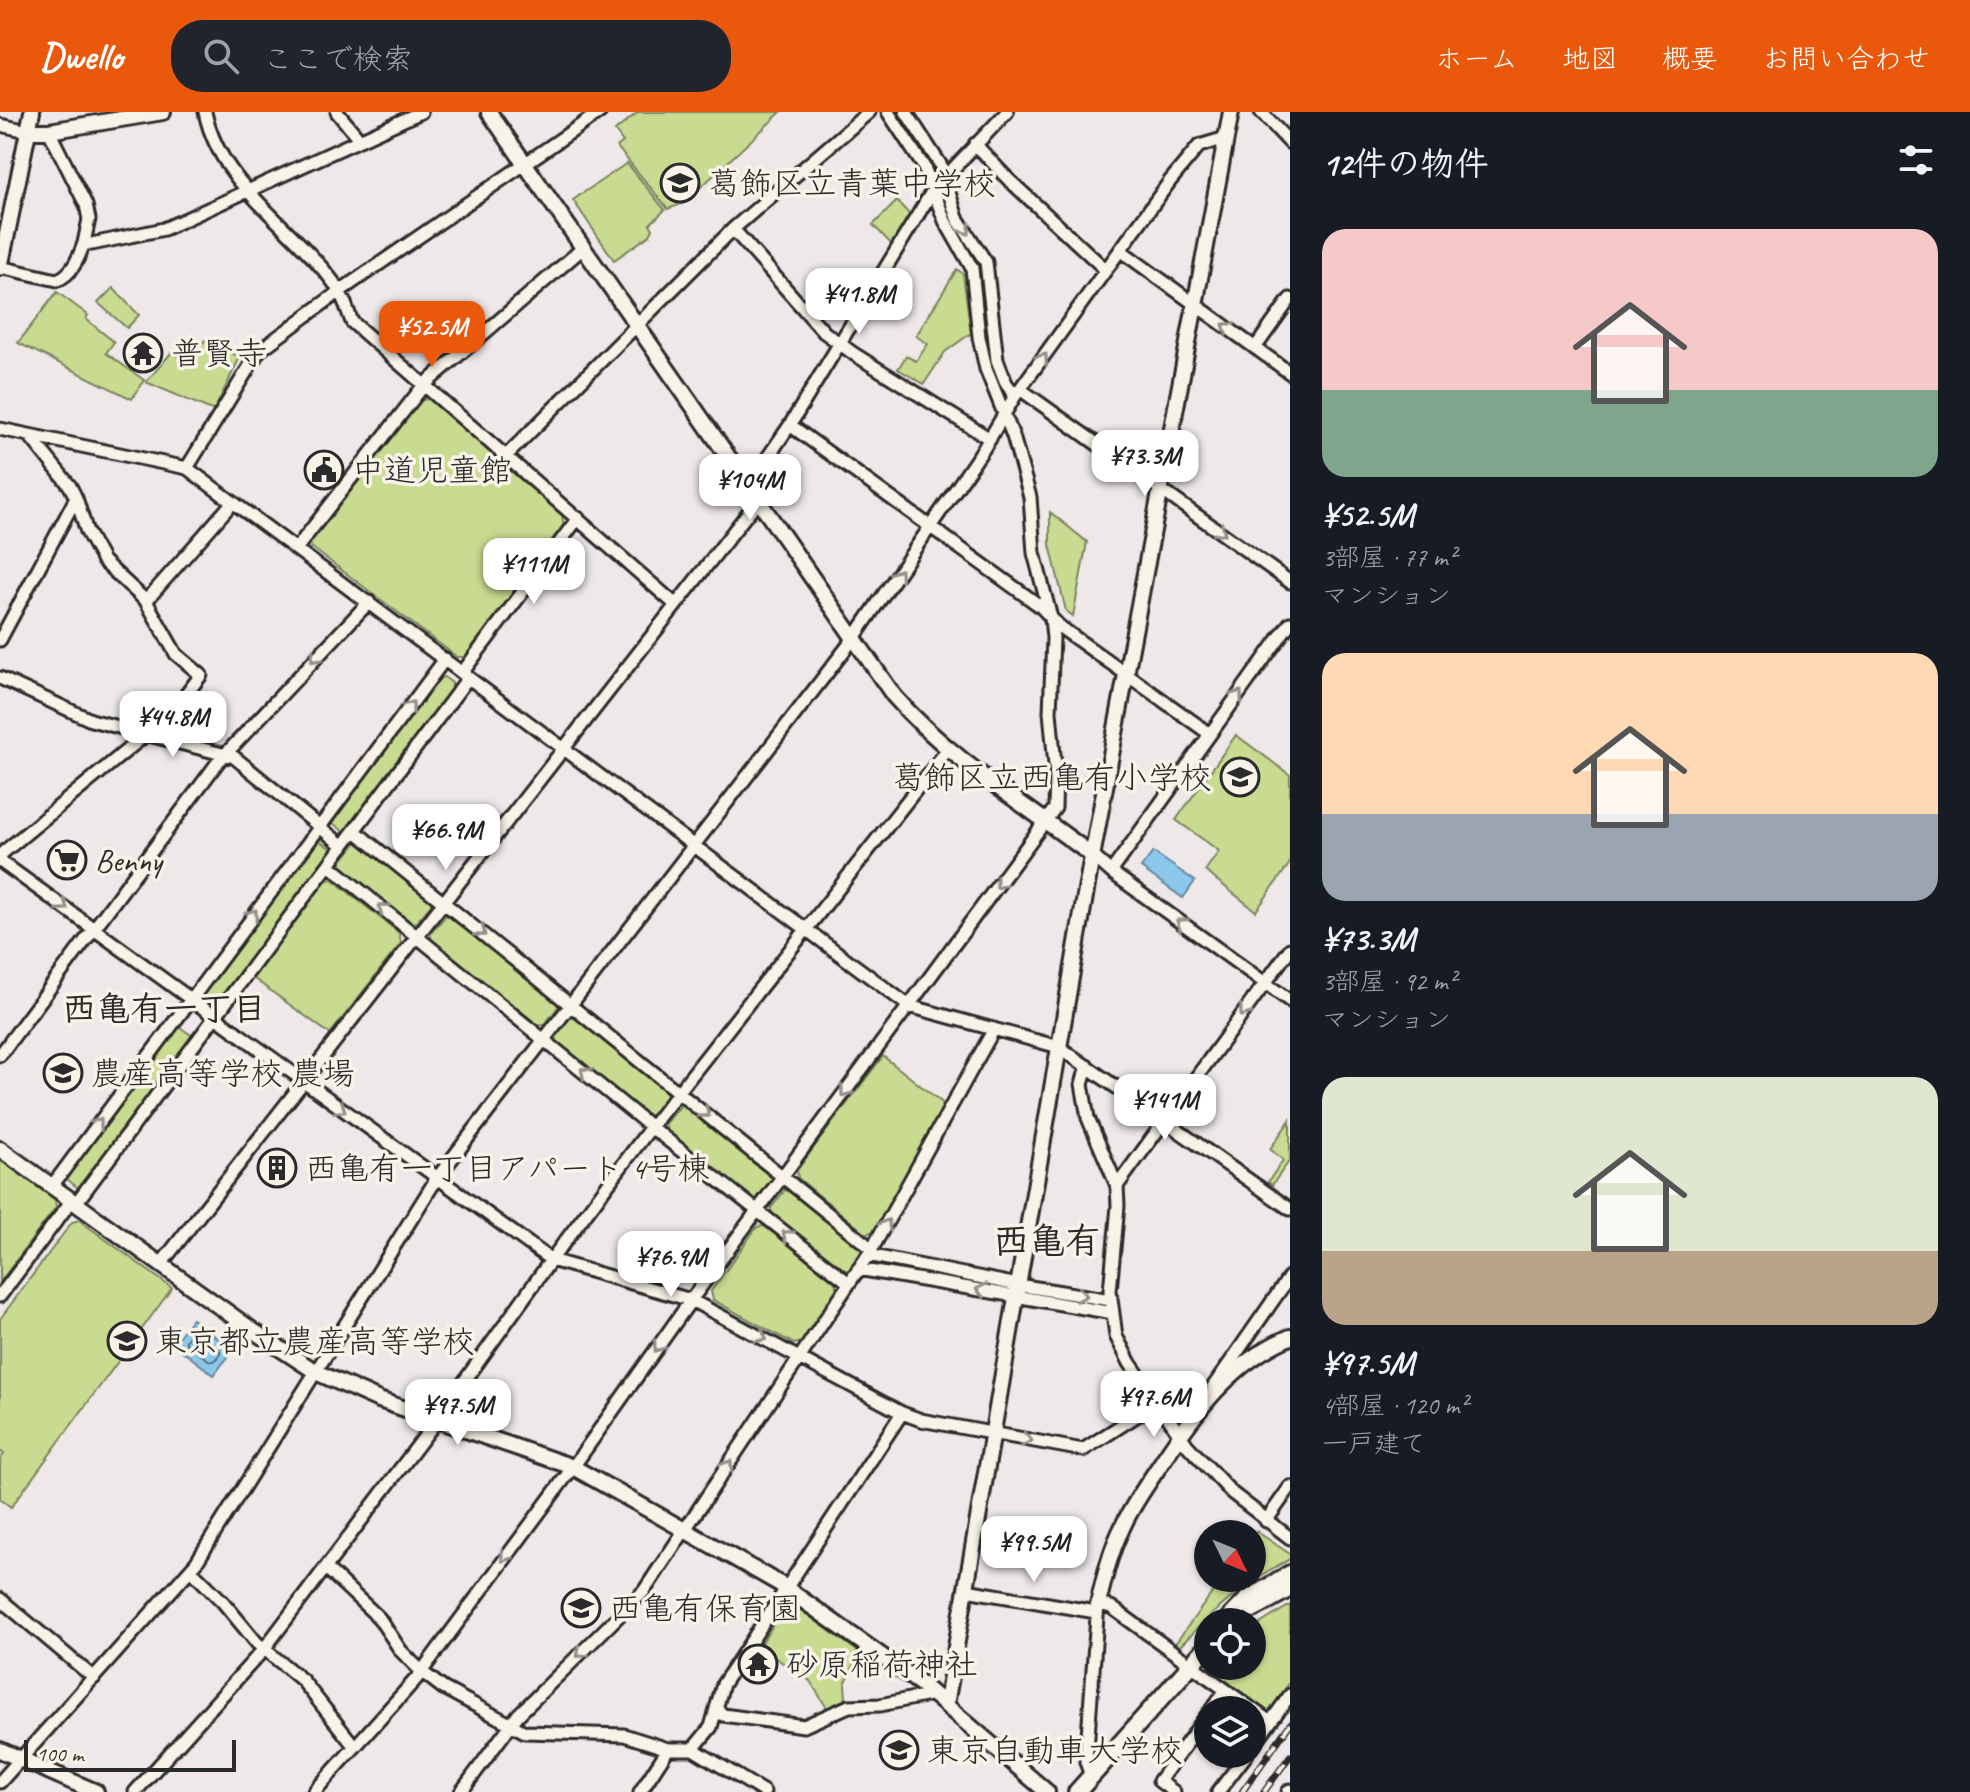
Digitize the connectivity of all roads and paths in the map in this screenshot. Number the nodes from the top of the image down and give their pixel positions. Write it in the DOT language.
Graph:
graph roads {
  1 [pos="32,112"];
  2 [pos="163,112"];
  3 [pos="205,112"];
  4 [pos="337,112"];
  5 [pos="421,112"];
  6 [pos="489,112"];
  7 [pos="600,112"];
  8 [pos="869,112"];
  9 [pos="888,112"];
  10 [pos="906,112"];
  11 [pos="1007,112"];
  12 [pos="1231,112"];
  13 [pos="1261,112"];
  14 [pos="0,125"];
  15 [pos="28,131"];
  16 [pos="49,131"];
  17 [pos="1226,138"];
  18 [pos="360,140"];
  19 [pos="1290,143"];
  20 [pos="975,144"];
  21 [pos="525,164"];
  22 [pos="944,176"];
  23 [pos="933,190"];
  24 [pos="248,191"];
  25 [pos="733,229"];
  26 [pos="84,243"];
  27 [pos="583,248"];
  28 [pos="1120,250"];
  29 [pos="0,267"];
  30 [pos="1106,270"];
  31 [pos="340,291"];
  32 [pos="1290,299"];
  33 [pos="1195,304"];
  34 [pos="636,324"];
  35 [pos="839,343"];
  36 [pos="1255,348"];
  37 [pos="1290,373"];
  38 [pos="424,385"];
  39 [pos="1018,392"];
  40 [pos="1004,416"];
  41 [pos="790,425"];
  42 [pos="0,429"];
  43 [pos="30,436"];
  44 [pos="990,439"];
  45 [pos="506,456"];
  46 [pos="187,468"];
  47 [pos="748,486"];
  48 [pos="1160,488"];
  49 [pos="76,498"];
  50 [pos="758,500"];
  51 [pos="233,502"];
  52 [pos="578,518"];
  53 [pos="930,527"];
  54 [pos="296,549"];
  55 [pos="1290,582"];
  56 [pos="146,601"];
  57 [pos="369,602"];
  58 [pos="676,605"];
  59 [pos="1051,618"];
  60 [pos="1290,623"];
  61 [pos="854,638"];
  62 [pos="0,640"];
  63 [pos="445,659"];
  64 [pos="1125,674"];
  65 [pos="465,676"];
  66 [pos="0,678"];
  67 [pos="145,734"];
  68 [pos="1210,734"];
  69 [pos="948,749"];
  70 [pos="563,750"];
  71 [pos="226,754"];
  72 [pos="1047,821"];
  73 [pos="319,827"];
  74 [pos="355,831"];
  75 [pos="343,846"];
  76 [pos="693,846"];
  77 [pos="1093,856"];
  78 [pos="0,858"];
  79 [pos="329,865"];
  80 [pos="1111,872"];
  81 [pos="444,902"];
  82 [pos="94,928"];
  83 [pos="806,930"];
  84 [pos="418,936"];
  85 [pos="1290,949"];
  86 [pos="1266,984"];
  87 [pos="190,999"];
  88 [pos="1290,1001"];
  89 [pos="570,1005"];
  90 [pos="909,1006"];
  91 [pos="215,1017"];
  92 [pos="994,1029"];
  93 [pos="543,1038"];
  94 [pos="1059,1047"];
  95 [pos="0,1055"];
  96 [pos="1087,1066"];
  97 [pos="304,1081"];
  98 [pos="680,1093"];
  99 [pos="1165,1120"];
  100 [pos="651,1127"];
  101 [pos="0,1149"];
  102 [pos="783,1176"];
  103 [pos="437,1178"];
  104 [pos="52,1186"];
  105 [pos="1117,1186"];
  106 [pos="74,1202"];
  107 [pos="1290,1209"];
  108 [pos="757,1212"];
  109 [pos="870,1252"];
  110 [pos="551,1260"];
  111 [pos="161,1264"];
  112 [pos="858,1269"];
  113 [pos="1290,1276"];
  114 [pos="849,1283"];
  115 [pos="1017,1291"];
  116 [pos="0,1296"];
  117 [pos="691,1300"];
  118 [pos="1111,1300"];
  119 [pos="1113,1313"];
  120 [pos="1290,1337"];
  121 [pos="800,1357"];
  122 [pos="316,1372"];
  123 [pos="1204,1401"];
  124 [pos="1158,1402"];
  125 [pos="902,1413"];
  126 [pos="437,1420"];
  127 [pos="993,1433"];
  128 [pos="1180,1434"];
  129 [pos="573,1467"];
  130 [pos="1290,1487"];
  131 [pos="1265,1520"];
  132 [pos="1266,1521"];
  133 [pos="685,1529"];
  134 [pos="1290,1538"];
  135 [pos="326,1568"];
  136 [pos="191,1570"];
  137 [pos="1290,1574"];
  138 [pos="1290,1588"];
  139 [pos="787,1589"];
  140 [pos="966,1590"];
  141 [pos="0,1599"];
  142 [pos="1097,1608"];
  143 [pos="1239,1608"];
  144 [pos="1255,1608"];
  145 [pos="264,1649"];
  146 [pos="1194,1660"];
  147 [pos="1190,1664"];
  148 [pos="421,1671"];
  149 [pos="94,1678"];
  150 [pos="1226,1690"];
  151 [pos="934,1694"];
  152 [pos="1290,1695"];
  153 [pos="1222,1696"];
  154 [pos="946,1705"];
  155 [pos="720,1711"];
  156 [pos="1270,1722"];
  157 [pos="510,1723"];
  158 [pos="1266,1728"];
  159 [pos="1194,1734"];
  160 [pos="355,1747"];
  161 [pos="668,1749"];
  162 [pos="693,1749"];
  163 [pos="0,1750"];
  164 [pos="21,1759"];
  165 [pos="1236,1768"];
  166 [pos="1091,1776"];
  167 [pos="0,1782"];
  168 [pos="96,1792"];
  169 [pos="135,1792"];
  170 [pos="314,1792"];
  171 [pos="461,1792"];
  172 [pos="640,1792"];
  173 [pos="764,1792"];
  174 [pos="1047,1792"];
  175 [pos="1077,1792"];
  176 [pos="1174,1792"];
  177 [pos="1218,1792"];
  1 -- 15 [label="street"];
  2 -- 16 [label="street"];
  3 -- 24 [label="street"];
  4 -- 18 [label="street"];
  5 -- 18 [label="street"];
  6 -- 21 [label="street"];
  7 -- 21 [label="street"];
  8 -- 25 [label="street"];
  9 -- 23 [label="street"];
  10 -- 22 [label="street"];
  11 -- 20 [label="street"];
  12 -- 17 [label="street"];
  13 -- 19 [label="street"];
  14 -- 15 [label="street"];
  15 -- 16 [label="street"];
  15 -- 29 [label="street"];
  16 -- 26 [label="street"];
  17 -- 28 [label="street"];
  17 -- 33 [label="street"];
  18 -- 24 [label="street"];
  20 -- 22 [label="street"];
  20 -- 30 [label="street"];
  21 -- 27 [label="street"];
  21 -- 31 [label="street"];
  22 -- 23 [label="street"];
  22 -- 39 [label="street, one-way"];
  23 -- 35 [label="street"];
  23 -- 40 [label="street"];
  24 -- 26 [label="street"];
  24 -- 31 [label="street"];
  25 -- 34 [label="street"];
  25 -- 35 [label="street"];
  26 -- 29 [label="street"];
  27 -- 34 [label="street"];
  27 -- 38 [label="street"];
  28 -- 30 [label="street"];
  28 -- 33 [label="street"];
  39 -- 30 [label="street, one-way"];
  31 -- 38 [label="street"];
  31 -- 46 [label="street"];
  32 -- 36 [label="street"];
  36 -- 33 [label="street, one-way"];
  33 -- 48 [label="street"];
  34 -- 45 [label="street"];
  34 -- 47 [label="street"];
  35 -- 41 [label="street"];
  35 -- 44 [label="street"];
  36 -- 37 [label="street"];
  38 -- 45 [label="street"];
  38 -- 54 [label="street"];
  39 -- 40 [label="street"];
  39 -- 48 [label="street"];
  40 -- 44 [label="street"];
  40 -- 59 [label="street"];
  41 -- 47 [label="street"];
  41 -- 53 [label="street"];
  42 -- 43 [label="street"];
  43 -- 46 [label="street"];
  43 -- 49 [label="street"];
  44 -- 53 [label="street"];
  45 -- 52 [label="street"];
  46 -- 51 [label="street"];
  47 -- 50 [label="street"];
  48 -- 55 [label="street, one-way"];
  48 -- 64 [label="street"];
  49 -- 56 [label="street"];
  49 -- 62 [label="street"];
  50 -- 58 [label="street"];
  50 -- 61 [label="street"];
  51 -- 54 [label="street"];
  51 -- 56 [label="street"];
  52 -- 58 [label="street"];
  52 -- 65 [label="street"];
  53 -- 59 [label="street"];
  61 -- 53 [label="street, one-way"];
  54 -- 57 [label="street"];
  56 -- 67 [label="street"];
  57 -- 63 [label="street"];
  57 -- 71 [label="street, one-way"];
  58 -- 70 [label="street"];
  59 -- 64 [label="street"];
  59 -- 72 [label="street"];
  68 -- 60 [label="street, one-way"];
  61 -- 69 [label="street"];
  61 -- 76 [label="street"];
  63 -- 65 [label="street"];
  73 -- 63 [label="street, one-way"];
  64 -- 68 [label="street"];
  64 -- 77 [label="street"];
  65 -- 70 [label="street"];
  65 -- 74 [label="street"];
  66 -- 67 [label="street"];
  67 -- 71 [label="street"];
  67 -- 78 [label="street"];
  68 -- 80 [label="street"];
  69 -- 72 [label="street"];
  69 -- 83 [label="street"];
  70 -- 76 [label="street"];
  70 -- 81 [label="street"];
  71 -- 73 [label="street"];
  71 -- 82 [label="street"];
  72 -- 77 [label="street"];
  72 -- 90 [label="street, one-way"];
  73 -- 75 [label="street"];
  87 -- 73 [label="street, one-way"];
  74 -- 75 [label="street"];
  74 -- 81 [label="street"];
  75 -- 79 [label="street"];
  76 -- 83 [label="street"];
  76 -- 89 [label="street"];
  77 -- 80 [label="street"];
  77 -- 94 [label="street"];
  78 -- 82 [label="street, one-way"];
  84 -- 79 [label="street, one-way"];
  79 -- 91 [label="street"];
  86 -- 80 [label="street, one-way"];
  81 -- 84 [label="street"];
  81 -- 89 [label="street, one-way"];
  82 -- 87 [label="street"];
  82 -- 95 [label="street"];
  83 -- 90 [label="street"];
  83 -- 98 [label="street"];
  84 -- 93 [label="street"];
  84 -- 97 [label="street"];
  85 -- 86 [label="street"];
  86 -- 88 [label="street"];
  86 -- 99 [label="street, one-way"];
  87 -- 91 [label="street"];
  104 -- 87 [label="street, one-way"];
  89 -- 93 [label="street"];
  89 -- 98 [label="street"];
  90 -- 92 [label="street"];
  90 -- 102 [label="street, one-way"];
  91 -- 97 [label="street"];
  91 -- 106 [label="street"];
  92 -- 94 [label="street"];
  109 -- 92 [label="street, one-way"];
  100 -- 93 [label="street, one-way"];
  93 -- 103 [label="street"];
  94 -- 96 [label="street"];
  94 -- 115 [label="street"];
  96 -- 99 [label="street"];
  96 -- 105 [label="street"];
  97 -- 103 [label="street, one-way"];
  97 -- 111 [label="street"];
  98 -- 100 [label="street"];
  98 -- 102 [label="street, one-way"];
  99 -- 105 [label="street"];
  99 -- 107 [label="street"];
  100 -- 108 [label="street"];
  100 -- 110 [label="street"];
  101 -- 104 [label="street"];
  102 -- 108 [label="street"];
  102 -- 109 [label="street"];
  103 -- 110 [label="street"];
  103 -- 122 [label="street"];
  104 -- 106 [label="street"];
  105 -- 118 [label="street"];
  106 -- 111 [label="street"];
  106 -- 116 [label="street"];
  114 -- 108 [label="street, one-way"];
  108 -- 117 [label="street"];
  109 -- 112 [label="street"];
  109 -- 115 [label="street"];
  110 -- 117 [label="street"];
  110 -- 126 [label="street"];
  111 -- 122 [label="street"];
  112 -- 114 [label="street"];
  115 -- 112 [label="street, one-way"];
  113 -- 123 [label="street"];
  114 -- 121 [label="street"];
  115 -- 118 [label="street, one-way"];
  115 -- 119 [label="street"];
  115 -- 127 [label="street"];
  117 -- 121 [label="street, one-way"];
  117 -- 129 [label="street, one-way"];
  118 -- 119 [label="street"];
  119 -- 124 [label="street"];
  120 -- 123 [label="street"];
  121 -- 125 [label="street"];
  133 -- 121 [label="street, one-way"];
  122 -- 126 [label="street"];
  122 -- 136 [label="street"];
  123 -- 128 [label="street"];
  127 -- 124 [label="street, one-way"];
  124 -- 128 [label="street"];
  125 -- 127 [label="street"];
  125 -- 139 [label="street"];
  126 -- 129 [label="street"];
  126 -- 135 [label="street"];
  127 -- 140 [label="street"];
  128 -- 131 [label="street"];
  128 -- 142 [label="street"];
  129 -- 133 [label="street"];
  129 -- 148 [label="street, one-way"];
  130 -- 132 [label="street"];
  132 -- 134 [label="street"];
  133 -- 139 [label="street"];
  133 -- 157 [label="street, one-way"];
  135 -- 145 [label="street"];
  135 -- 148 [label="street"];
  136 -- 145 [label="street"];
  136 -- 149 [label="street"];
  137 -- 143 [label="main road"];
  138 -- 144 [label="main road"];
  139 -- 151 [label="street"];
  139 -- 155 [label="street"];
  140 -- 142 [label="street"];
  140 -- 154 [label="street"];
  141 -- 149 [label="street"];
  142 -- 147 [label="street"];
  142 -- 166 [label="street"];
  145 -- 160 [label="street"];
  145 -- 169 [label="street"];
  146 -- 147 [label="main road"];
  147 -- 150 [label="street"];
  147 -- 166 [label="main road"];
  148 -- 157 [label="street"];
  148 -- 160 [label="street"];
  149 -- 164 [label="street"];
  150 -- 153 [label="street"];
  150 -- 156 [label="street"];
  151 -- 154 [label="street"];
  151 -- 155 [label="street"];
  152 -- 156 [label="street"];
  154 -- 174 [label="street"];
  155 -- 162 [label="street"];
  156 -- 158 [label="street"];
  157 -- 161 [label="street"];
  157 -- 171 [label="street"];
  159 -- 176 [label="street"];
  160 -- 170 [label="street"];
  161 -- 162 [label="street"];
  161 -- 172 [label="street"];
  162 -- 173 [label="street"];
  163 -- 164 [label="street"];
  164 -- 167 [label="street"];
  164 -- 168 [label="street"];
  165 -- 177 [label="street"];
  166 -- 175 [label="main road"];
}
